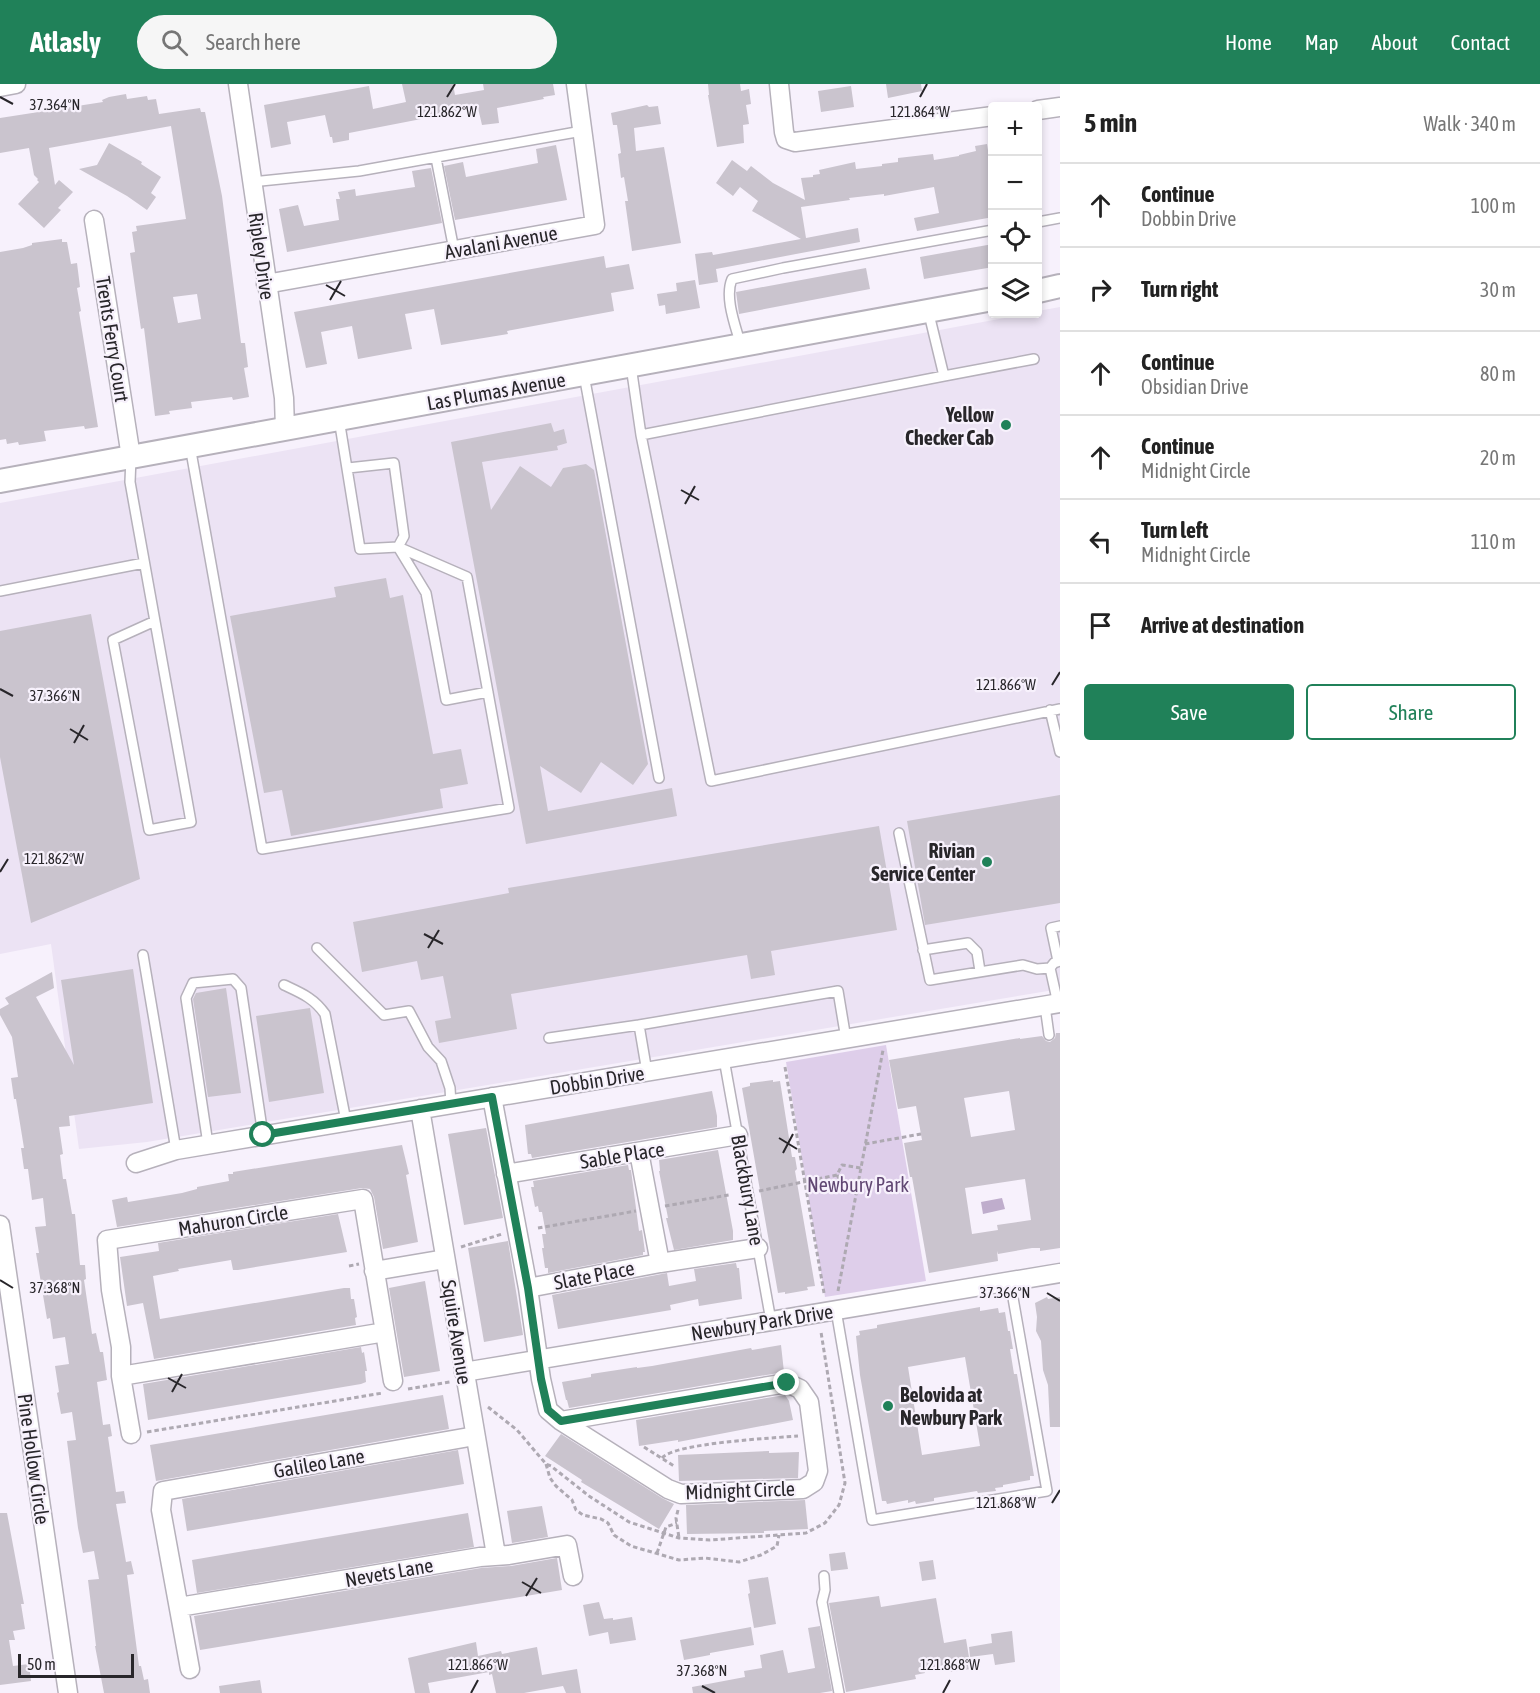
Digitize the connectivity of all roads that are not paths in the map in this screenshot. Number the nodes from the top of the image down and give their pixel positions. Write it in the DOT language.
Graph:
graph roads {
  1 [pos="16,84"];
  2 [pos="237,84"];
  3 [pos="576,84"];
  4 [pos="779,84"];
  5 [pos="0,87"];
  6 [pos="1060,107"];
  7 [pos="1042,109"];
  8 [pos="988,117"];
  9 [pos="582,130"];
  10 [pos="436,158"];
  11 [pos="252,182"];
  12 [pos="1060,218"];
  13 [pos="94,220"];
  14 [pos="1042,221"];
  15 [pos="988,231"];
  16 [pos="454,250"];
  17 [pos="266,284"];
  18 [pos="1060,286"];
  19 [pos="1042,290"];
  20 [pos="988,299"];
  21 [pos="928,310"];
  22 [pos="741,346"];
  23 [pos="1034,359"];
  24 [pos="632,366"];
  25 [pos="584,375"];
  26 [pos="944,376"];
  27 [pos="339,419"];
  28 [pos="285,429"];
  29 [pos="641,435"];
  30 [pos="190,446"];
  31 [pos="131,457"];
  32 [pos="348,471"];
  33 [pos="0,481"];
  34 [pos="398,547"];
  35 [pos="144,563"];
  36 [pos="0,591"];
  37 [pos="155,621"];
  38 [pos="488,692"];
  39 [pos="1055,710"];
  40 [pos="1060,752"];
  41 [pos="659,778"];
  42 [pos="900,833"];
  43 [pos="1060,927"];
  44 [pos="317,948"];
  45 [pos="923,950"];
  46 [pos="143,955"];
  47 [pos="1056,963"];
  48 [pos="980,971"];
  49 [pos="284,985"];
  50 [pos="1054,1004"];
  51 [pos="639,1025"];
  52 [pos="1049,1035"];
  53 [pos="549,1038"];
  54 [pos="846,1039"];
  55 [pos="724,1059"];
  56 [pos="647,1072"];
  57 [pos="492,1097"];
  58 [pos="451,1104"];
  59 [pos="420,1109"];
  60 [pos="346,1121"];
  61 [pos="263,1135"];
  62 [pos="738,1135"];
  63 [pos="208,1144"];
  64 [pos="176,1150"];
  65 [pos="639,1152"];
  66 [pos="136,1163"];
  67 [pos="506,1174"];
  68 [pos="0,1225"];
  69 [pos="758,1248"];
  70 [pos="445,1260"];
  71 [pos="660,1263"];
  72 [pos="374,1271"];
  73 [pos="1060,1273"];
  74 [pos="1010,1281"];
  75 [pos="528,1288"];
  76 [pos="836,1310"];
  77 [pos="771,1321"];
  78 [pos="385,1332"];
  79 [pos="539,1359"];
  80 [pos="121,1376"];
  81 [pos="457,1377"];
  82 [pos="396,1387"];
  83 [pos="561,1421"];
  84 [pos="131,1434"];
  85 [pos="475,1436"];
  86 [pos="496,1555"];
  87 [pos="573,1576"];
  88 [pos="824,1576"];
  89 [pos="179,1607"];
  90 [pos="190,1670"];
  91 [pos="68,1693"];
  92 [pos="839,1693"];
  1 -- 5 [label="street"];
  2 -- 11 [label="street, Ripley Drive"];
  3 -- 9 [label="street, Avalani Avenue"];
  4 -- 8 [label="street"];
  6 -- 7 [label="street"];
  9 -- 10 [label="lane"];
  9 -- 16 [label="street, Avalani Avenue"];
  10 -- 11 [label="lane"];
  10 -- 16 [label="lane"];
  11 -- 17 [label="street, Ripley Drive"];
  12 -- 14 [label="lane"];
  13 -- 31 [label="street, Trents Ferry Court"];
  15 -- 22 [label="lane"];
  16 -- 17 [label="street, Avalani Avenue"];
  17 -- 28 [label="street, Ripley Drive"];
  18 -- 19 [label="street"];
  20 -- 21 [label="street, Las Plumas Avenue"];
  21 -- 22 [label="street, Las Plumas Avenue"];
  21 -- 26 [label="lane"];
  22 -- 24 [label="street, Las Plumas Avenue"];
  23 -- 26 [label="lane"];
  24 -- 25 [label="street, Las Plumas Avenue"];
  24 -- 29 [label="lane"];
  25 -- 27 [label="street, Las Plumas Avenue"];
  25 -- 41 [label="lane"];
  26 -- 29 [label="lane"];
  27 -- 28 [label="street, Las Plumas Avenue"];
  27 -- 32 [label="lane"];
  28 -- 30 [label="street, Las Plumas Avenue"];
  29 -- 39 [label="lane"];
  30 -- 31 [label="street, Las Plumas Avenue"];
  30 -- 38 [label="lane"];
  31 -- 33 [label="street, Las Plumas Avenue"];
  31 -- 35 [label="lane"];
  32 -- 34 [label="lane"];
  32 -- 34 [label="lane"];
  34 -- 38 [label="lane"];
  34 -- 38 [label="lane"];
  35 -- 36 [label="lane"];
  35 -- 37 [label="lane"];
  37 -- 37 [label="lane"];
  39 -- 40 [label="lane"];
  42 -- 45 [label="lane"];
  43 -- 47 [label="lane"];
  44 -- 58 [label="lane"];
  45 -- 48 [label="lane"];
  45 -- 48 [label="lane"];
  46 -- 64 [label="lane"];
  47 -- 48 [label="lane"];
  47 -- 50 [label="lane"];
  49 -- 60 [label="lane"];
  50 -- 52 [label="lane"];
  50 -- 54 [label="street, Dobbin Drive"];
  51 -- 53 [label="lane"];
  51 -- 54 [label="lane"];
  51 -- 56 [label="lane"];
  54 -- 55 [label="street, Dobbin Drive"];
  55 -- 56 [label="street, Dobbin Drive"];
  55 -- 62 [label="lane, Blackbury Lane"];
  56 -- 57 [label="street, Dobbin Drive"];
  57 -- 58 [label="street, Dobbin Drive"];
  57 -- 67 [label="street, Midnight Circle"];
  58 -- 59 [label="street, Dobbin Drive"];
  59 -- 60 [label="street, Dobbin Drive"];
  59 -- 70 [label="street, Squire Avenue"];
  60 -- 61 [label="street, Dobbin Drive"];
  61 -- 63 [label="street, Dobbin Drive"];
  61 -- 63 [label="lane"];
  62 -- 65 [label="street, Sable Place"];
  62 -- 69 [label="lane, Blackbury Lane"];
  63 -- 64 [label="street, Dobbin Drive"];
  64 -- 66 [label="street, Dobbin Drive"];
  65 -- 67 [label="street, Sable Place"];
  65 -- 71 [label="street, Slate Place"];
  67 -- 75 [label="street, Midnight Circle"];
  68 -- 91 [label="street, Pine Hollow Circle"];
  69 -- 71 [label="street, Slate Place"];
  69 -- 77 [label="lane, Blackbury Lane"];
  70 -- 72 [label="street"];
  70 -- 81 [label="street, Squire Avenue"];
  71 -- 75 [label="street, Slate Place"];
  72 -- 78 [label="street, Mahuron Circle"];
  72 -- 80 [label="street, Mahuron Circle"];
  73 -- 74 [label="street, Newbury Park Drive"];
  74 -- 76 [label="street, Newbury Park Drive"];
  74 -- 76 [label="lane"];
  75 -- 79 [label="street, Midnight Circle"];
  76 -- 77 [label="street, Newbury Park Drive"];
  77 -- 79 [label="street, Newbury Park Drive"];
  78 -- 80 [label="street"];
  78 -- 82 [label="street, Mahuron Circle"];
  79 -- 81 [label="street, Newbury Park Drive"];
  79 -- 83 [label="street, Midnight Circle"];
  80 -- 84 [label="street, Mahuron Circle"];
  81 -- 85 [label="street, Squire Avenue"];
  83 -- 83 [label="street, Midnight Circle"];
  85 -- 86 [label="street, Squire Avenue"];
  85 -- 89 [label="street, Galileo Lane"];
  86 -- 87 [label="street, Nevets Lane"];
  86 -- 89 [label="street, Nevets Lane"];
  88 -- 92 [label="lane"];
  89 -- 90 [label="street"];
}
